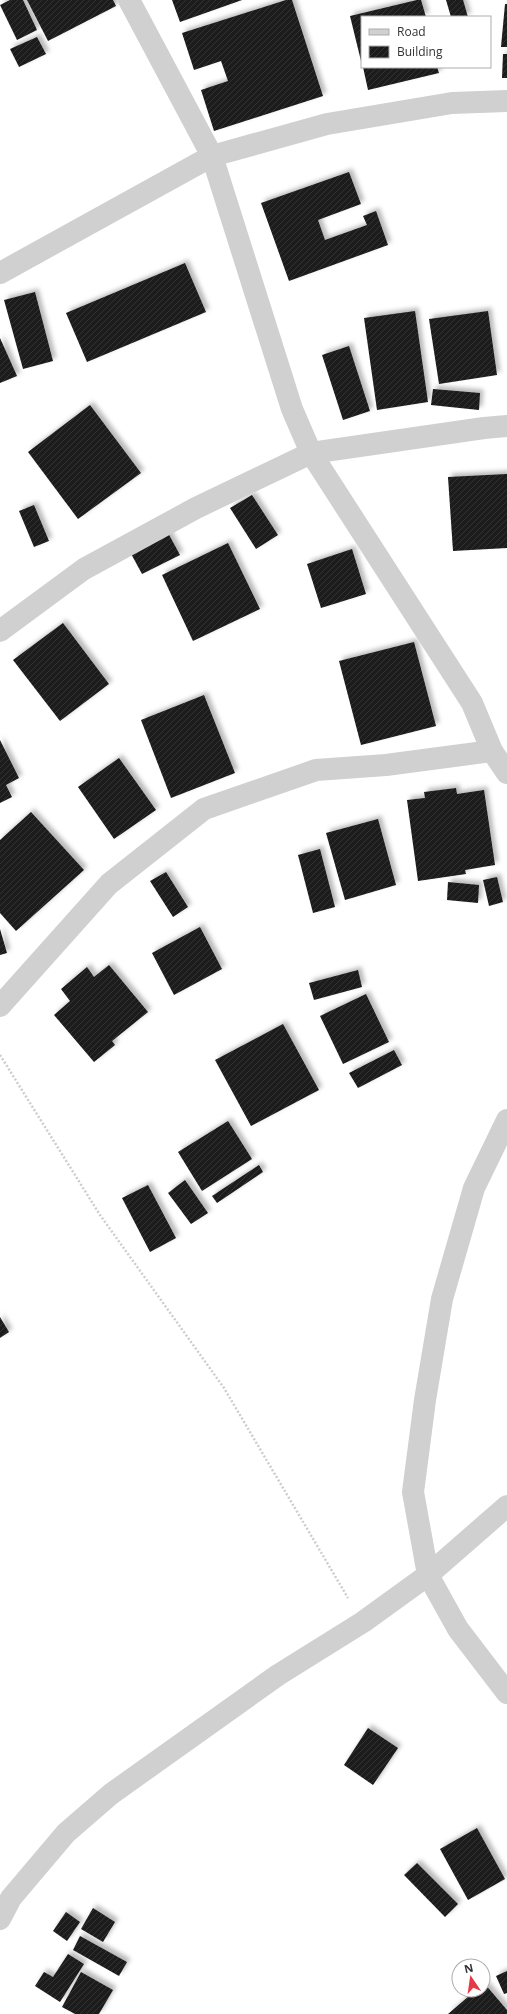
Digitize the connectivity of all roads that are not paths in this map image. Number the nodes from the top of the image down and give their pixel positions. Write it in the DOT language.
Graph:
graph roads {
  1 [pos="129,0"];
  2 [pos="507,100"];
  3 [pos="212,156"];
  4 [pos="0,273"];
  5 [pos="507,426"];
  6 [pos="311,453"];
  7 [pos="0,631"];
  8 [pos="492,750"];
  9 [pos="507,774"];
  10 [pos="0,1006"];
  11 [pos="507,1120"];
  12 [pos="507,1506"];
  13 [pos="428,1574"];
  14 [pos="507,1693"];
  15 [pos="0,1919"];
  1 -- 3 [label="street"];
  2 -- 3 [label="street"];
  3 -- 4 [label="street"];
  3 -- 6 [label="street"];
  5 -- 6 [label="street"];
  6 -- 7 [label="street"];
  6 -- 8 [label="street"];
  8 -- 9 [label="street"];
  8 -- 10 [label="street"];
  11 -- 13 [label="street"];
  12 -- 13 [label="street"];
  13 -- 14 [label="street"];
  13 -- 15 [label="street"];
}
